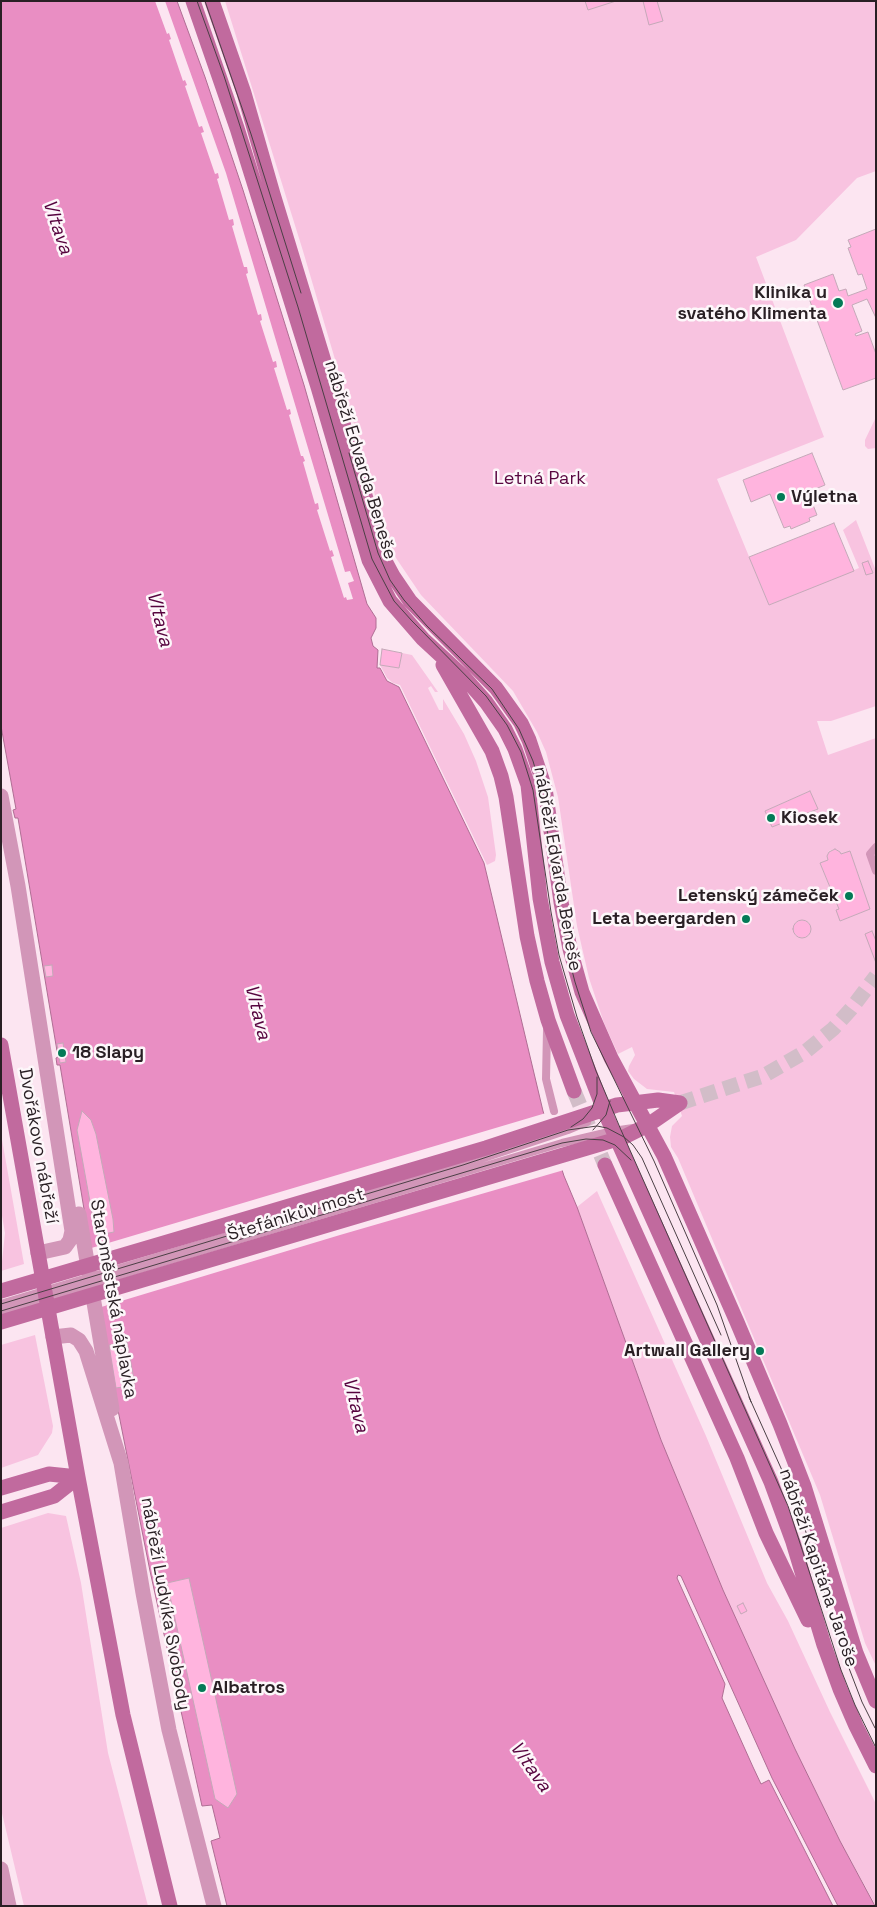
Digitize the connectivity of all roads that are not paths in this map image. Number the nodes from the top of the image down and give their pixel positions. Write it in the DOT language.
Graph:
graph roads {
  1 [pos="193,1"];
  2 [pos="212,1"];
  3 [pos="436,652"];
  4 [pos="1,796"];
  5 [pos="876,847"];
  6 [pos="1,855"];
  7 [pos="876,871"];
  8 [pos="18,886"];
  9 [pos="548,1020"];
  10 [pos="1,1045"];
  11 [pos="574,1091"];
  12 [pos="635,1102"];
  13 [pos="554,1111"];
  14 [pos="604,1112"];
  15 [pos="589,1117"];
  16 [pos="648,1125"];
  17 [pos="615,1135"];
  18 [pos="599,1139"];
  19 [pos="60,1143"];
  20 [pos="605,1165"];
  21 [pos="38,1253"];
  22 [pos="1,1291"];
  23 [pos="1,1304"];
  24 [pos="1,1311"];
  25 [pos="1,1322"];
  26 [pos="53,1337"];
  27 [pos="121,1462"];
  28 [pos="78,1477"];
  29 [pos="1,1488"];
  30 [pos="1,1512"];
  31 [pos="840,1689"];
  32 [pos="876,1701"];
  33 [pos="876,1766"];
  34 [pos="1,1869"];
  35 [pos="10,1906"];
  36 [pos="170,1906"];
  37 [pos="214,1906"];
  1 -- 3 [label="main road, nábřeží Edvarda Beneše"];
  2 -- 12 [label="main road, nábřeží Edvarda Beneše"];
  3 -- 9 [label="main road"];
  3 -- 14 [label="main road, nábřeží Edvarda Beneše"];
  4 -- 8 [label="street, Staroměstská náplavka"];
  5 -- 7 [label="lane"];
  6 -- 8 [label="street, Staroměstská náplavka"];
  8 -- 19 [label="street, Staroměstská náplavka"];
  9 -- 11 [label="main road"];
  9 -- 13 [label="lane"];
  10 -- 21 [label="main road, Dvořákovo nábřeží"];
  12 -- 14 [label="main road"];
  12 -- 16 [label="main road, nábřeží Kapitána Jaroše"];
  12 -- 16 [label="main road"];
  14 -- 15 [label="main road"];
  14 -- 17 [label="main road, nábřeží Kapitána Jaroše"];
  15 -- 22 [label="main road, Štefánikův most"];
  15 -- 23 [label="lane"];
  16 -- 17 [label="main road"];
  16 -- 32 [label="main road, nábřeží Kapitána Jaroše"];
  17 -- 18 [label="main road"];
  17 -- 31 [label="main road, nábřeží Kapitána Jaroše"];
  18 -- 24 [label="lane"];
  18 -- 25 [label="main road, Štefánikův most"];
  19 -- 21 [label="street, Staroměstská náplavka"];
  19 -- 27 [label="street, Staroměstská náplavka"];
  20 -- 31 [label="main road"];
  21 -- 26 [label="main road"];
  26 -- 27 [label="street, nábřeží Ludvíka Svobody"];
  26 -- 28 [label="main road"];
  27 -- 37 [label="street, nábřeží Ludvíka Svobody"];
  28 -- 29 [label="main road"];
  28 -- 30 [label="main road"];
  28 -- 36 [label="main road"];
  31 -- 33 [label="main road, nábřeží Kapitána Jaroše"];
  34 -- 35 [label="street"];
}
